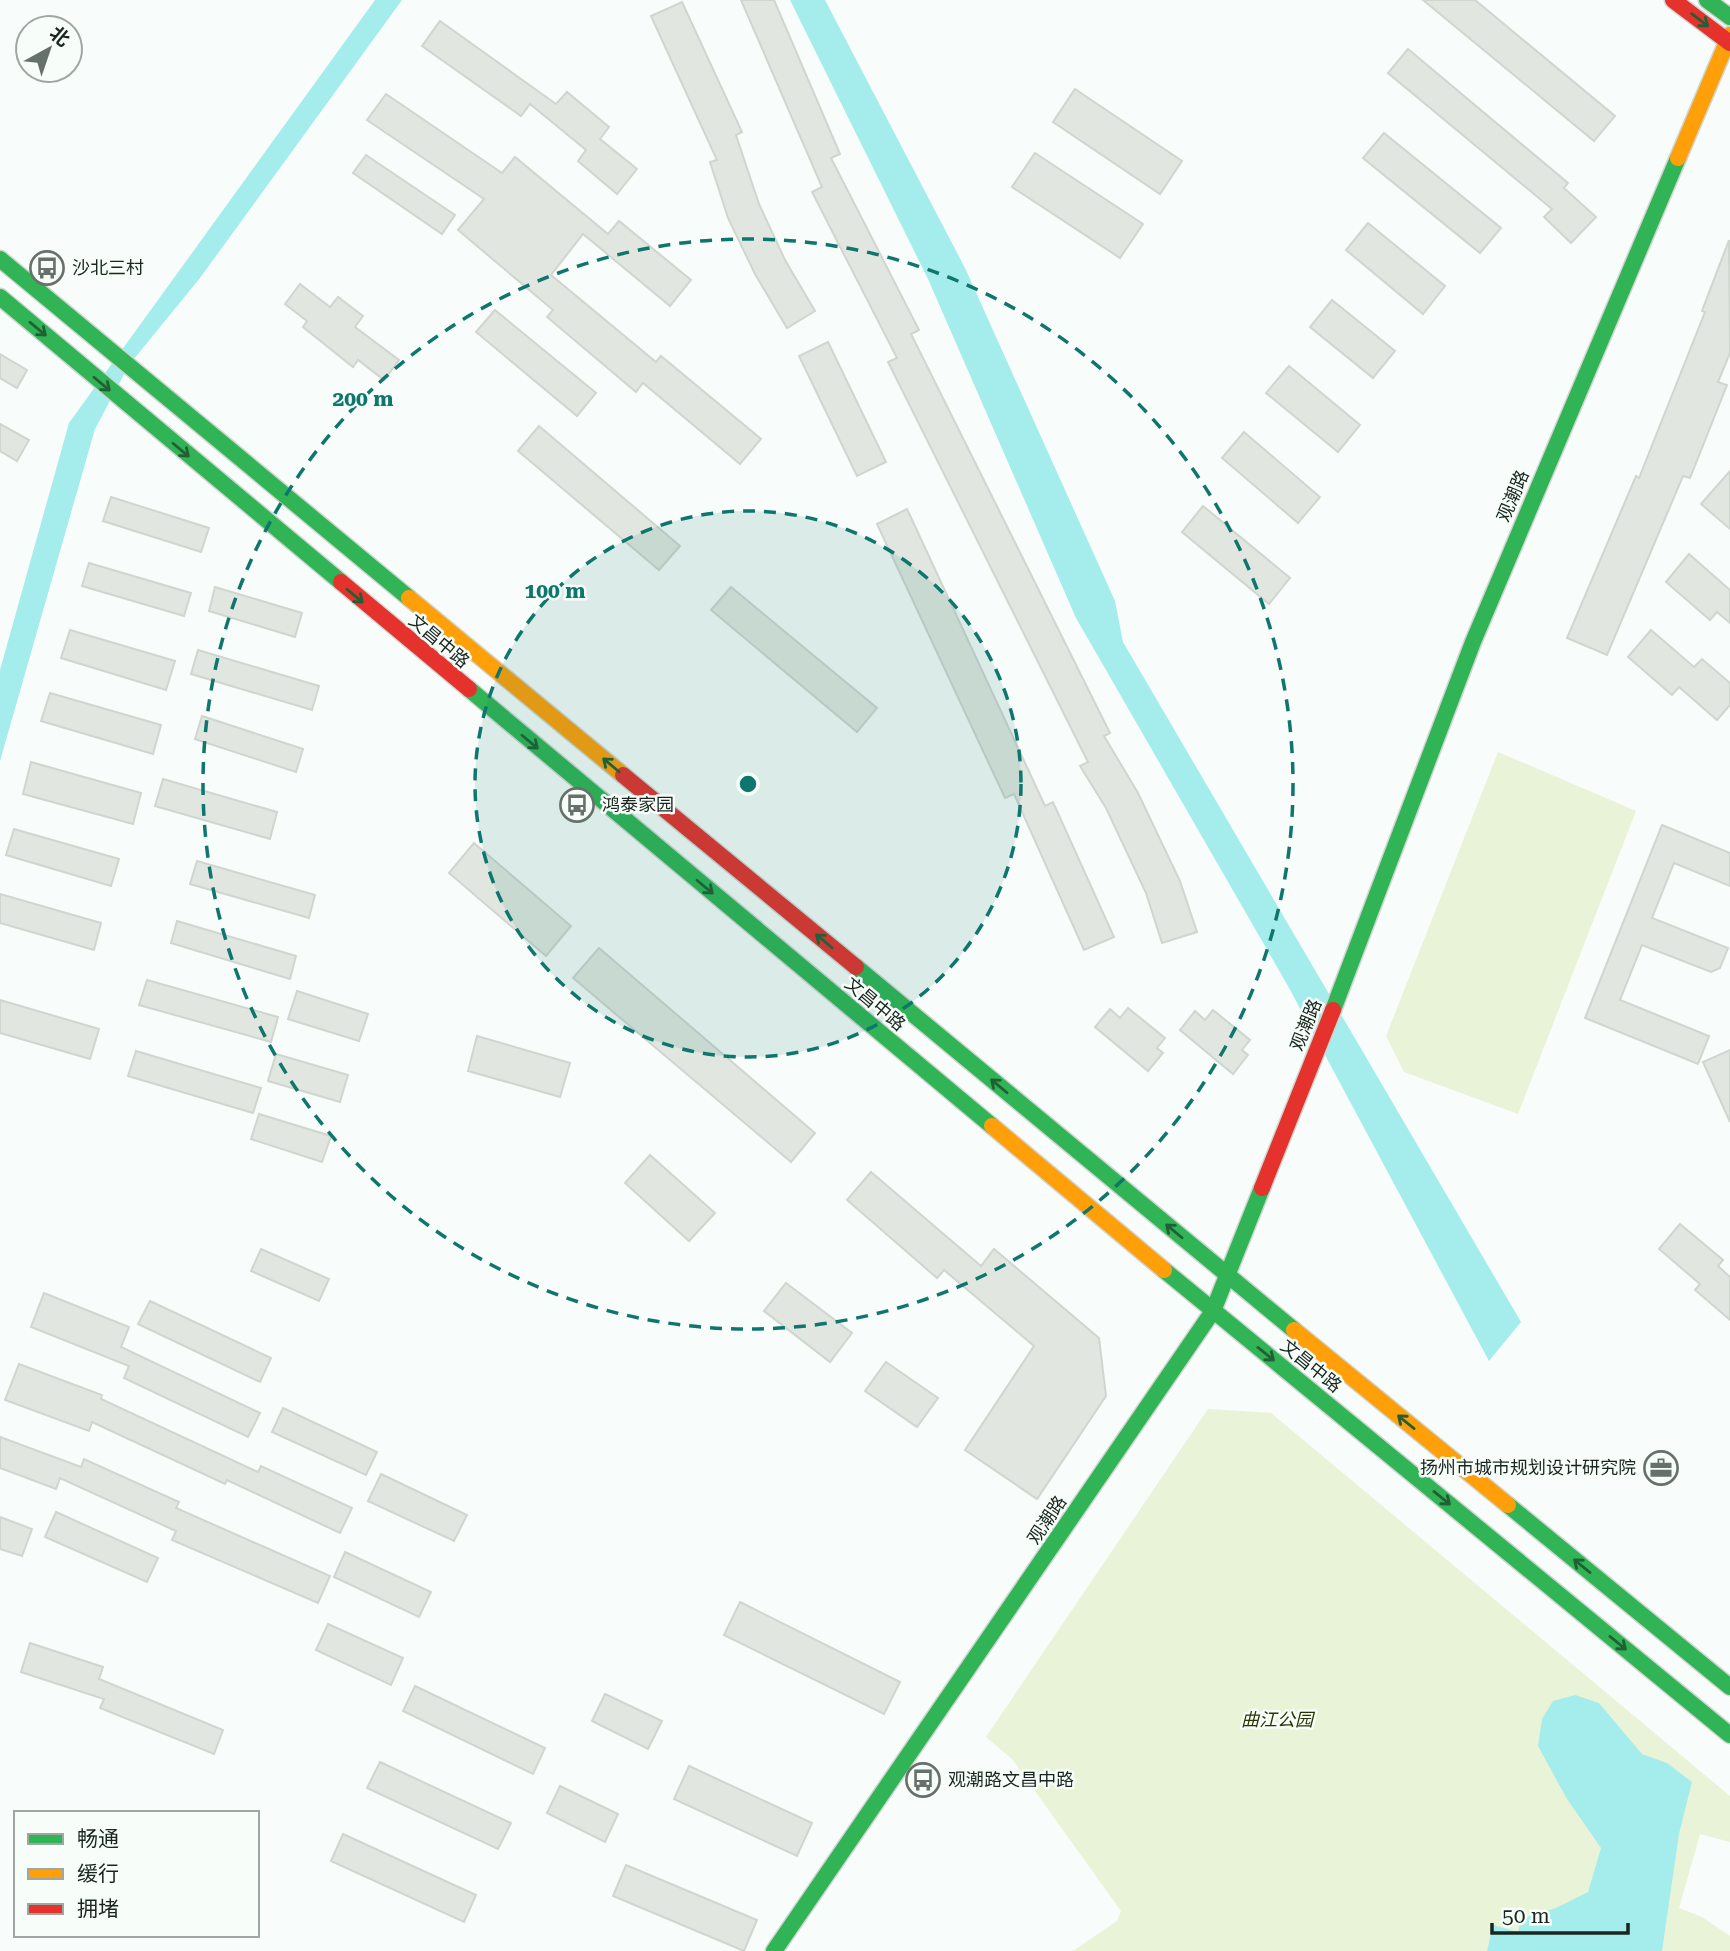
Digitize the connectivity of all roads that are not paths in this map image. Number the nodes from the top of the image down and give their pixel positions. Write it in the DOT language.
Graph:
graph roads {
  1 [pos="1673,0"];
  2 [pos="1707,0"];
  3 [pos="1730,17"];
  4 [pos="1729,39"];
  5 [pos="0,259"];
  6 [pos="0,297"];
  7 [pos="1227,1275"];
  8 [pos="1213,1311"];
  9 [pos="1730,1687"];
  10 [pos="1730,1735"];
  11 [pos="774,1951"];
  1 -- 4 [label="main road, one-way"];
  2 -- 3 [label="main road"];
  4 -- 7 [label="main road, 观潮路"];
  7 -- 5 [label="main road, 文昌中路, one-way"];
  6 -- 8 [label="main road, 文昌中路, one-way"];
  7 -- 8 [label="main road, 观潮路"];
  9 -- 7 [label="main road, 文昌中路, one-way"];
  8 -- 10 [label="main road, 文昌中路, one-way"];
  8 -- 11 [label="main road, 观潮路"];
}
